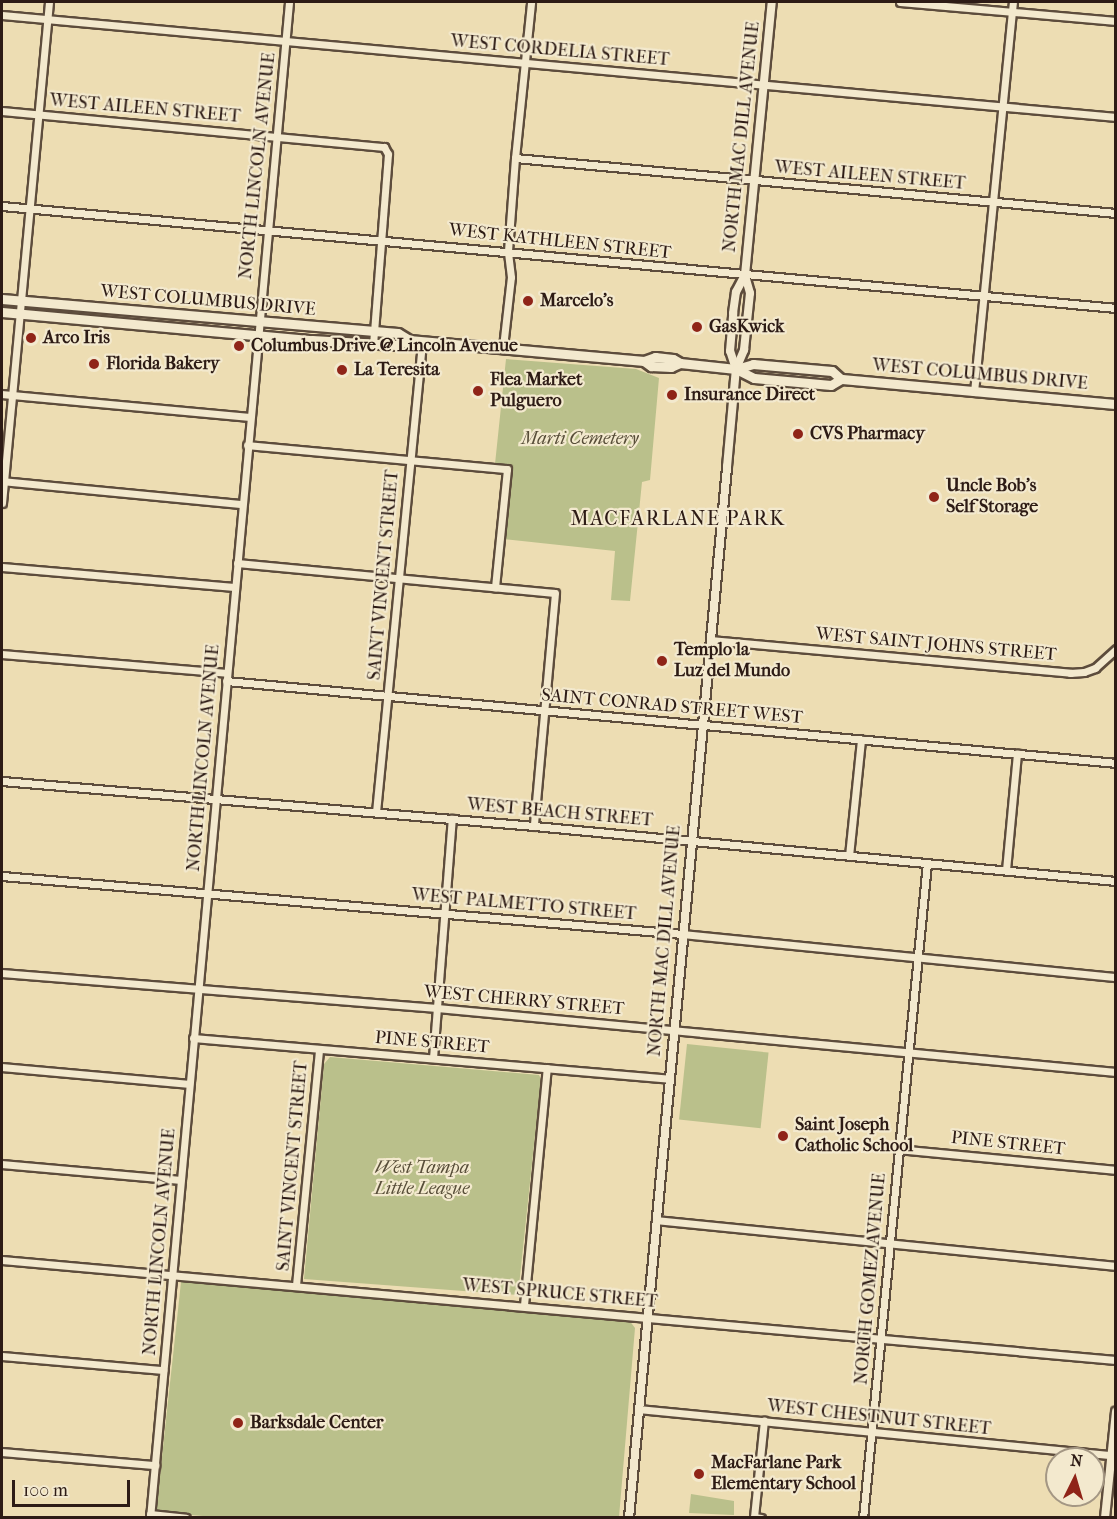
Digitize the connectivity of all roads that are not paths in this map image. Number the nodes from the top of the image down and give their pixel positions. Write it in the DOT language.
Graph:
graph roads {
  1 [pos="49,2"];
  2 [pos="289,2"];
  3 [pos="531,2"];
  4 [pos="772,2"];
  5 [pos="900,2"];
  6 [pos="1012,2"];
  7 [pos="1011,12"];
  8 [pos="2,15"];
  9 [pos="47,19"];
  10 [pos="1116,21"];
  11 [pos="285,40"];
  12 [pos="525,63"];
  13 [pos="763,85"];
  14 [pos="1003,107"];
  15 [pos="2,111"];
  16 [pos="38,114"];
  17 [pos="1116,117"];
  18 [pos="276,135"];
  19 [pos="515,158"];
  20 [pos="754,180"];
  21 [pos="993,202"];
  22 [pos="2,206"];
  23 [pos="29,209"];
  24 [pos="1116,213"];
  25 [pos="267,231"];
  26 [pos="381,239"];
  27 [pos="508,251"];
  28 [pos="745,275"];
  29 [pos="984,297"];
  30 [pos="2,299"];
  31 [pos="20,301"];
  32 [pos="1116,308"];
  33 [pos="2,312"];
  34 [pos="18,313"];
  35 [pos="258,323"];
  36 [pos="374,331"];
  37 [pos="256,336"];
  38 [pos="409,340"];
  39 [pos="422,342"];
  40 [pos="373,344"];
  41 [pos="503,346"];
  42 [pos="736,369"];
  43 [pos="841,379"];
  44 [pos="974,392"];
  45 [pos="2,394"];
  46 [pos="11,395"];
  47 [pos="1116,404"];
  48 [pos="249,417"];
  49 [pos="247,445"];
  50 [pos="409,460"];
  51 [pos="2,481"];
  52 [pos="2,503"];
  53 [pos="242,504"];
  54 [pos="237,563"];
  55 [pos="2,567"];
  56 [pos="399,578"];
  57 [pos="234,587"];
  58 [pos="495,587"];
  59 [pos="710,640"];
  60 [pos="1116,649"];
  61 [pos="2,654"];
  62 [pos="226,673"];
  63 [pos="226,681"];
  64 [pos="388,696"];
  65 [pos="545,710"];
  66 [pos="702,724"];
  67 [pos="861,740"];
  68 [pos="1017,754"];
  69 [pos="1116,763"];
  70 [pos="2,781"];
  71 [pos="215,800"];
  72 [pos="376,812"];
  73 [pos="452,819"];
  74 [pos="534,826"];
  75 [pos="691,840"];
  76 [pos="849,856"];
  77 [pos="927,863"];
  78 [pos="1006,870"];
  79 [pos="2,876"];
  80 [pos="1116,881"];
  81 [pos="206,893"];
  82 [pos="444,912"];
  83 [pos="683,934"];
  84 [pos="918,957"];
  85 [pos="2,973"];
  86 [pos="1116,977"];
  87 [pos="198,988"];
  88 [pos="437,1008"];
  89 [pos="674,1030"];
  90 [pos="193,1038"];
  91 [pos="319,1049"];
  92 [pos="908,1052"];
  93 [pos="433,1058"];
  94 [pos="2,1067"];
  95 [pos="547,1068"];
  96 [pos="1116,1072"];
  97 [pos="669,1079"];
  98 [pos="189,1084"];
  99 [pos="898,1149"];
  100 [pos="2,1164"];
  101 [pos="1116,1170"];
  102 [pos="180,1180"];
  103 [pos="656,1220"];
  104 [pos="889,1244"];
  105 [pos="2,1260"];
  106 [pos="1116,1266"];
  107 [pos="172,1274"];
  108 [pos="296,1285"];
  109 [pos="524,1305"];
  110 [pos="648,1317"];
  111 [pos="880,1340"];
  112 [pos="2,1356"];
  113 [pos="1116,1360"];
  114 [pos="163,1370"];
  115 [pos="639,1409"];
  116 [pos="1116,1412"];
  117 [pos="764,1421"];
  118 [pos="871,1432"];
  119 [pos="2,1452"];
  120 [pos="1113,1456"];
  121 [pos="155,1465"];
  122 [pos="150,1516"];
  123 [pos="754,1517"];
  124 [pos="186,1518"];
  125 [pos="629,1518"];
  126 [pos="761,1518"];
  127 [pos="863,1518"];
  128 [pos="1105,1518"];
  1 -- 9 [label="street"];
  2 -- 11 [label="street, NORTH LINCOLN AVENUE"];
  3 -- 12 [label="street"];
  4 -- 13 [label="street, NORTH MAC DILL AVENUE"];
  5 -- 7 [label="street"];
  6 -- 7 [label="street"];
  7 -- 10 [label="street"];
  7 -- 14 [label="street"];
  8 -- 9 [label="street, WEST CORDELIA STREET"];
  9 -- 11 [label="street, WEST CORDELIA STREET"];
  9 -- 16 [label="street"];
  11 -- 12 [label="street, WEST CORDELIA STREET"];
  11 -- 18 [label="street, NORTH LINCOLN AVENUE"];
  12 -- 13 [label="street, WEST CORDELIA STREET"];
  12 -- 19 [label="street"];
  13 -- 14 [label="street, WEST CORDELIA STREET"];
  13 -- 20 [label="street, NORTH MAC DILL AVENUE"];
  14 -- 17 [label="street, WEST CORDELIA STREET"];
  14 -- 21 [label="street"];
  15 -- 16 [label="street, WEST AILEEN STREET"];
  16 -- 18 [label="street, WEST AILEEN STREET"];
  16 -- 23 [label="street"];
  18 -- 25 [label="street, NORTH LINCOLN AVENUE"];
  18 -- 26 [label="street, WEST AILEEN STREET"];
  19 -- 20 [label="street, WEST AILEEN STREET"];
  19 -- 27 [label="street"];
  20 -- 21 [label="street, WEST AILEEN STREET"];
  20 -- 28 [label="street, NORTH MAC DILL AVENUE"];
  21 -- 24 [label="street, WEST AILEEN STREET"];
  21 -- 29 [label="street"];
  22 -- 23 [label="street, WEST KATHLEEN STREET"];
  23 -- 25 [label="street, WEST KATHLEEN STREET"];
  23 -- 31 [label="street"];
  25 -- 26 [label="street, WEST KATHLEEN STREET"];
  25 -- 35 [label="street, NORTH LINCOLN AVENUE"];
  26 -- 27 [label="street, WEST KATHLEEN STREET"];
  26 -- 36 [label="street"];
  27 -- 28 [label="street, WEST KATHLEEN STREET"];
  27 -- 41 [label="street"];
  28 -- 29 [label="street, WEST KATHLEEN STREET"];
  28 -- 42 [label="street, NORTH MAC DILL AVENUE"];
  28 -- 42 [label="street, NORTH MAC DILL AVENUE"];
  29 -- 32 [label="street, WEST KATHLEEN STREET"];
  29 -- 44 [label="street"];
  30 -- 31 [label="main road, WEST COLUMBUS DRIVE"];
  31 -- 34 [label="street"];
  31 -- 35 [label="main road, WEST COLUMBUS DRIVE"];
  33 -- 34 [label="main road, WEST COLUMBUS DRIVE"];
  34 -- 37 [label="main road, WEST COLUMBUS DRIVE"];
  34 -- 46 [label="street"];
  35 -- 36 [label="main road, WEST COLUMBUS DRIVE"];
  35 -- 37 [label="street, NORTH LINCOLN AVENUE"];
  36 -- 38 [label="main road, WEST COLUMBUS DRIVE"];
  36 -- 40 [label="street"];
  37 -- 40 [label="main road, WEST COLUMBUS DRIVE"];
  37 -- 48 [label="street, NORTH LINCOLN AVENUE"];
  38 -- 39 [label="main road, WEST COLUMBUS DRIVE"];
  38 -- 40 [label="main road, WEST COLUMBUS DRIVE"];
  39 -- 41 [label="main road, WEST COLUMBUS DRIVE"];
  39 -- 50 [label="street, SAINT VINCENT STREET"];
  41 -- 42 [label="main road, WEST COLUMBUS DRIVE"];
  42 -- 43 [label="main road, WEST COLUMBUS DRIVE"];
  42 -- 43 [label="main road, WEST COLUMBUS DRIVE"];
  42 -- 59 [label="street, NORTH MAC DILL AVENUE"];
  43 -- 44 [label="main road, WEST COLUMBUS DRIVE"];
  44 -- 47 [label="main road, WEST COLUMBUS DRIVE"];
  45 -- 46 [label="street"];
  46 -- 48 [label="street"];
  46 -- 51 [label="street"];
  48 -- 49 [label="street, NORTH LINCOLN AVENUE"];
  49 -- 50 [label="street"];
  49 -- 53 [label="street, NORTH LINCOLN AVENUE"];
  50 -- 56 [label="street, SAINT VINCENT STREET"];
  50 -- 58 [label="street"];
  51 -- 52 [label="street"];
  51 -- 53 [label="street"];
  53 -- 54 [label="street, NORTH LINCOLN AVENUE"];
  54 -- 56 [label="street"];
  54 -- 57 [label="street, NORTH LINCOLN AVENUE"];
  55 -- 57 [label="street"];
  56 -- 58 [label="street"];
  56 -- 64 [label="street, SAINT VINCENT STREET"];
  57 -- 62 [label="street, NORTH LINCOLN AVENUE"];
  58 -- 65 [label="street"];
  59 -- 60 [label="street, WEST SAINT JOHNS STREET"];
  59 -- 66 [label="street, NORTH MAC DILL AVENUE"];
  61 -- 62 [label="street"];
  62 -- 63 [label="street, NORTH LINCOLN AVENUE"];
  63 -- 64 [label="street, SAINT CONRAD STREET WEST"];
  63 -- 71 [label="street, NORTH LINCOLN AVENUE"];
  64 -- 65 [label="street, SAINT CONRAD STREET WEST"];
  64 -- 72 [label="street, SAINT VINCENT STREET"];
  65 -- 66 [label="street, SAINT CONRAD STREET WEST"];
  65 -- 74 [label="street"];
  66 -- 67 [label="street, SAINT CONRAD STREET WEST"];
  66 -- 75 [label="street, NORTH MAC DILL AVENUE"];
  67 -- 68 [label="street, SAINT CONRAD STREET WEST"];
  67 -- 76 [label="street"];
  68 -- 69 [label="street, SAINT CONRAD STREET WEST"];
  68 -- 78 [label="street"];
  70 -- 71 [label="street, WEST BEACH STREET"];
  71 -- 72 [label="street, WEST BEACH STREET"];
  71 -- 81 [label="street, NORTH LINCOLN AVENUE"];
  72 -- 73 [label="street, WEST BEACH STREET"];
  73 -- 74 [label="street, WEST BEACH STREET"];
  73 -- 82 [label="street"];
  74 -- 75 [label="street, WEST BEACH STREET"];
  75 -- 76 [label="street, WEST BEACH STREET"];
  75 -- 83 [label="street, NORTH MAC DILL AVENUE"];
  76 -- 77 [label="street, WEST BEACH STREET"];
  77 -- 78 [label="street, WEST BEACH STREET"];
  77 -- 84 [label="street, NORTH GOMEZ AVENUE"];
  78 -- 80 [label="street, WEST BEACH STREET"];
  79 -- 81 [label="street, WEST PALMETTO STREET"];
  81 -- 82 [label="street, WEST PALMETTO STREET"];
  81 -- 87 [label="street, NORTH LINCOLN AVENUE"];
  82 -- 83 [label="street, WEST PALMETTO STREET"];
  82 -- 88 [label="street"];
  83 -- 84 [label="street, WEST PALMETTO STREET"];
  83 -- 89 [label="street, NORTH MAC DILL AVENUE"];
  84 -- 86 [label="street, WEST PALMETTO STREET"];
  84 -- 92 [label="street, NORTH GOMEZ AVENUE"];
  85 -- 87 [label="street, WEST CHERRY STREET"];
  87 -- 88 [label="street, WEST CHERRY STREET"];
  87 -- 90 [label="street, NORTH LINCOLN AVENUE"];
  88 -- 89 [label="street, WEST CHERRY STREET"];
  88 -- 93 [label="street"];
  89 -- 92 [label="street, WEST CHERRY STREET"];
  89 -- 97 [label="street, NORTH MAC DILL AVENUE"];
  90 -- 91 [label="street, PINE STREET"];
  90 -- 98 [label="street, NORTH LINCOLN AVENUE"];
  91 -- 93 [label="street, PINE STREET"];
  91 -- 108 [label="street, SAINT VINCENT STREET"];
  92 -- 96 [label="street, WEST CHERRY STREET"];
  92 -- 99 [label="street, NORTH GOMEZ AVENUE"];
  93 -- 95 [label="street, PINE STREET"];
  94 -- 98 [label="street"];
  95 -- 97 [label="street, PINE STREET"];
  95 -- 109 [label="street"];
  97 -- 103 [label="street, NORTH MAC DILL AVENUE"];
  98 -- 102 [label="street, NORTH LINCOLN AVENUE"];
  99 -- 101 [label="street, PINE STREET"];
  99 -- 104 [label="street, NORTH GOMEZ AVENUE"];
  100 -- 102 [label="street"];
  102 -- 107 [label="street, NORTH LINCOLN AVENUE"];
  103 -- 104 [label="street"];
  103 -- 110 [label="street, NORTH MAC DILL AVENUE"];
  104 -- 106 [label="street"];
  104 -- 111 [label="street, NORTH GOMEZ AVENUE"];
  105 -- 107 [label="street, WEST SPRUCE STREET"];
  107 -- 108 [label="street, WEST SPRUCE STREET"];
  107 -- 114 [label="street, NORTH LINCOLN AVENUE"];
  108 -- 109 [label="street, WEST SPRUCE STREET"];
  109 -- 110 [label="street, WEST SPRUCE STREET"];
  110 -- 111 [label="street, WEST SPRUCE STREET"];
  110 -- 115 [label="street, NORTH MAC DILL AVENUE"];
  111 -- 113 [label="street, WEST SPRUCE STREET"];
  111 -- 118 [label="street, NORTH GOMEZ AVENUE"];
  112 -- 114 [label="street"];
  114 -- 121 [label="street, NORTH LINCOLN AVENUE"];
  115 -- 117 [label="street, WEST CHESTNUT STREET"];
  115 -- 125 [label="street, NORTH MAC DILL AVENUE"];
  116 -- 120 [label="street"];
  117 -- 118 [label="street, WEST CHESTNUT STREET"];
  117 -- 123 [label="street"];
  118 -- 120 [label="street, WEST CHESTNUT STREET"];
  118 -- 127 [label="street, NORTH GOMEZ AVENUE"];
  119 -- 121 [label="street"];
  120 -- 128 [label="street"];
  121 -- 122 [label="street, NORTH LINCOLN AVENUE"];
  122 -- 124 [label="street"];
  123 -- 126 [label="street"];
}
